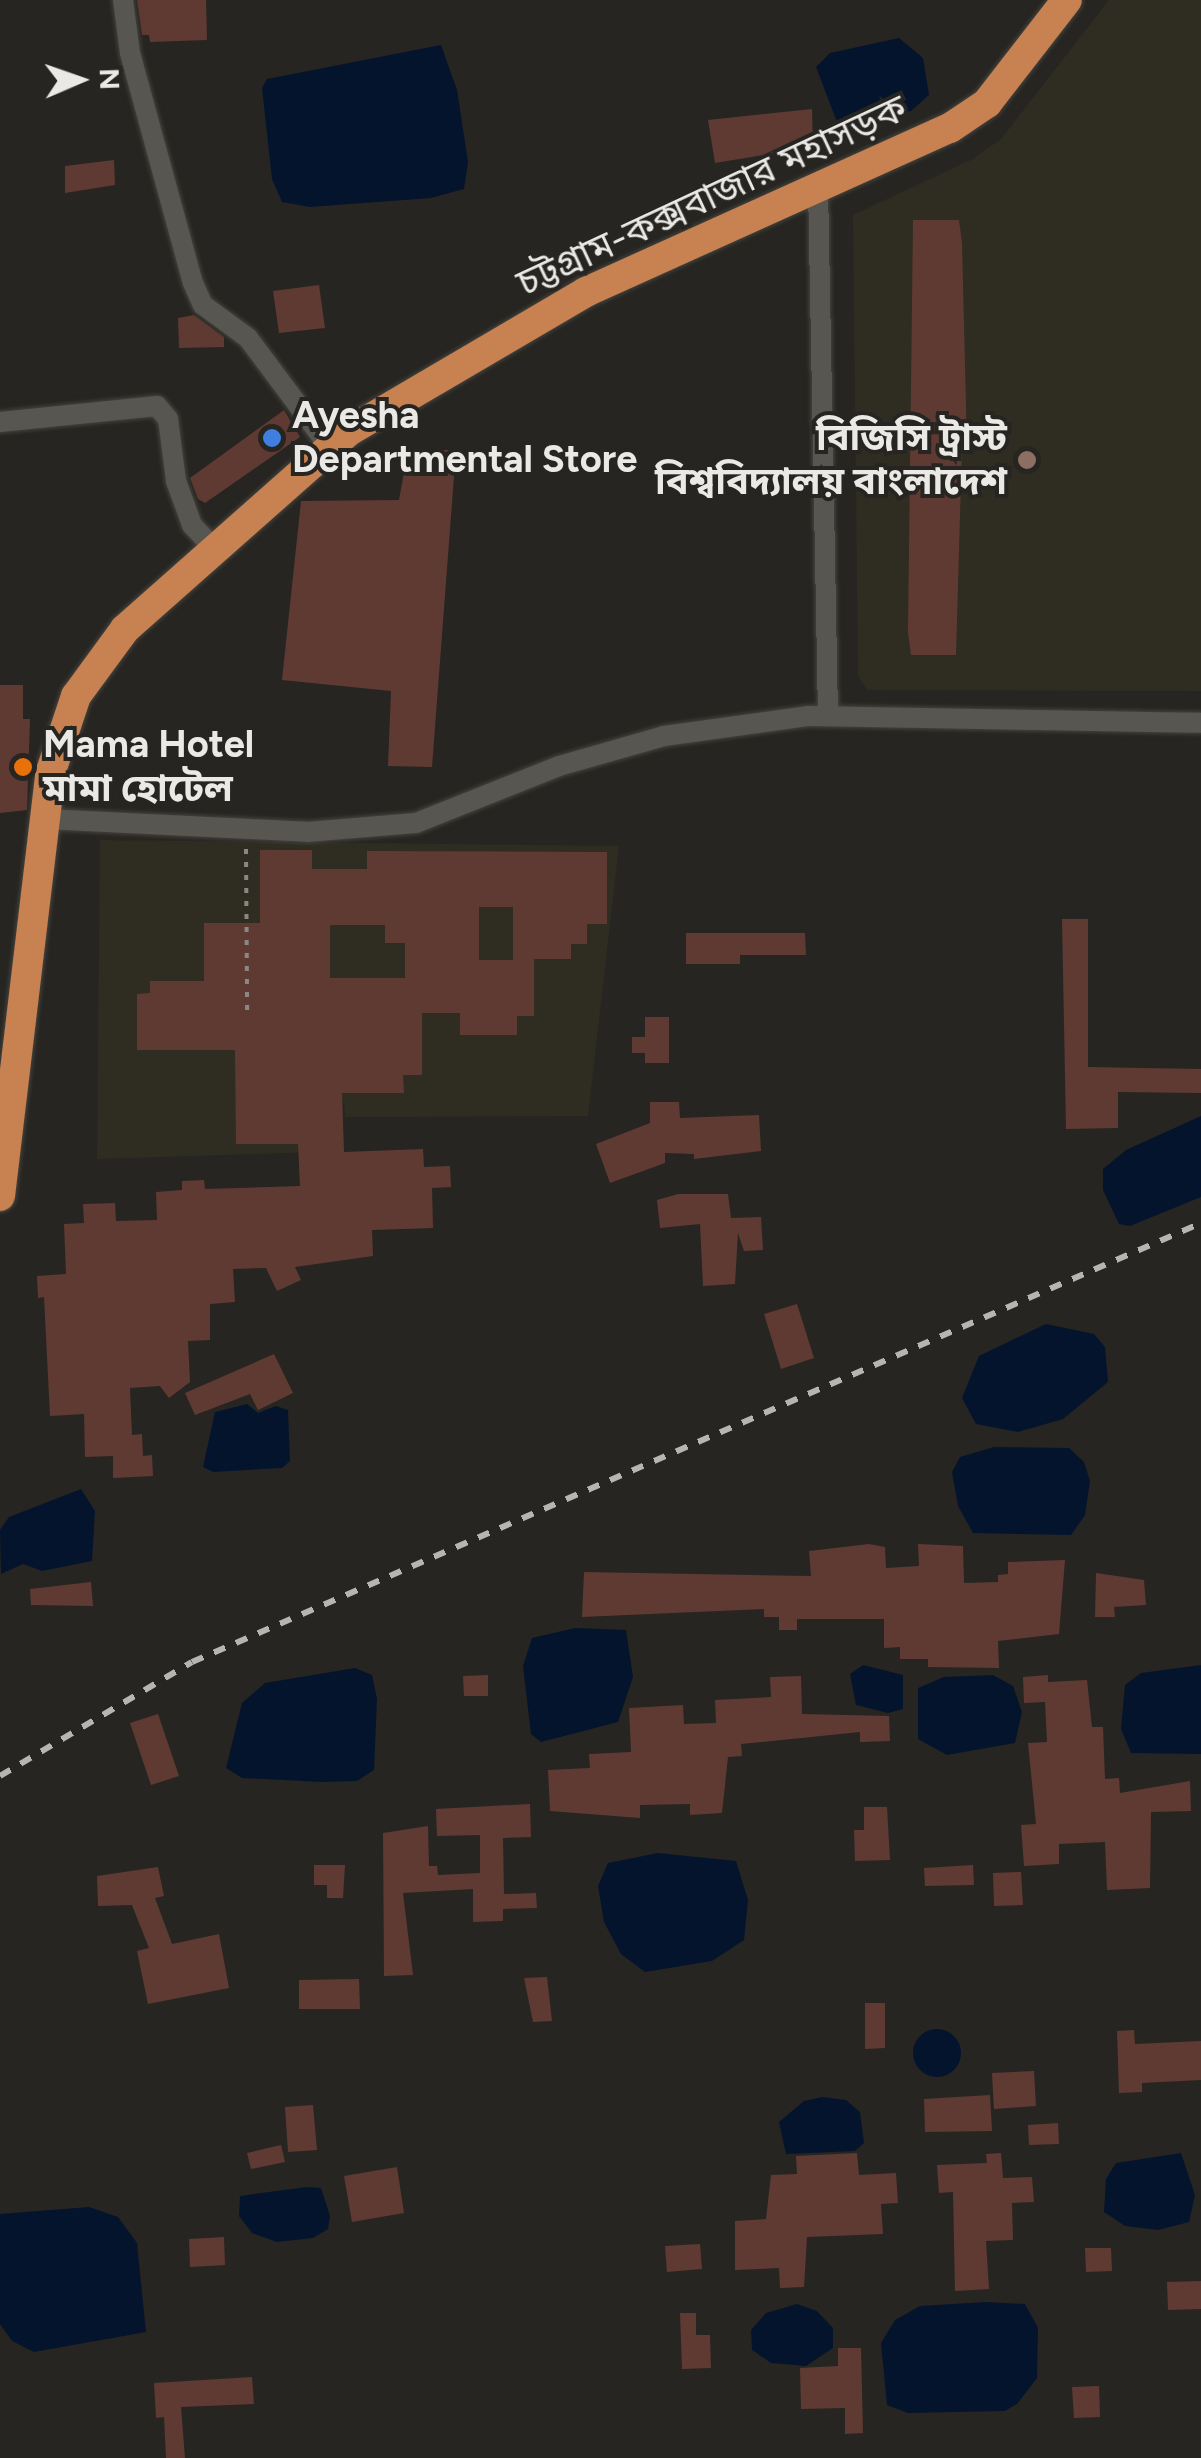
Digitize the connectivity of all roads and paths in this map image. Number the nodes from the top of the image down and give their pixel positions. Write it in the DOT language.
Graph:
graph roads {
  1 [pos="123,0"];
  2 [pos="1066,0"];
  3 [pos="818,185"];
  4 [pos="0,422"];
  5 [pos="330,448"];
  6 [pos="214,550"];
  7 [pos="828,716"];
  8 [pos="1201,723"];
  9 [pos="45,820"];
  10 [pos="247,830"];
  11 [pos="246,1012"];
  12 [pos="0,1196"];
  1 -- 5 [label="street"];
  2 -- 3 [label="highway, চট্টগ্রাম-কক্সবাজার মহাসড়ক"];
  3 -- 5 [label="highway, চট্টগ্রাম-কক্সবাজার মহাসড়ক"];
  3 -- 7 [label="street"];
  4 -- 6 [label="street"];
  5 -- 6 [label="highway, চট্টগ্রাম-কক্সবাজার মহাসড়ক"];
  6 -- 9 [label="highway, চট্টগ্রাম-কক্সবাজার মহাসড়ক"];
  7 -- 8 [label="street"];
  7 -- 10 [label="street"];
  9 -- 10 [label="street"];
  9 -- 12 [label="highway, চট্টগ্রাম-কক্সবাজার মহাসড়ক"];
  10 -- 11 [label="path"];
}
